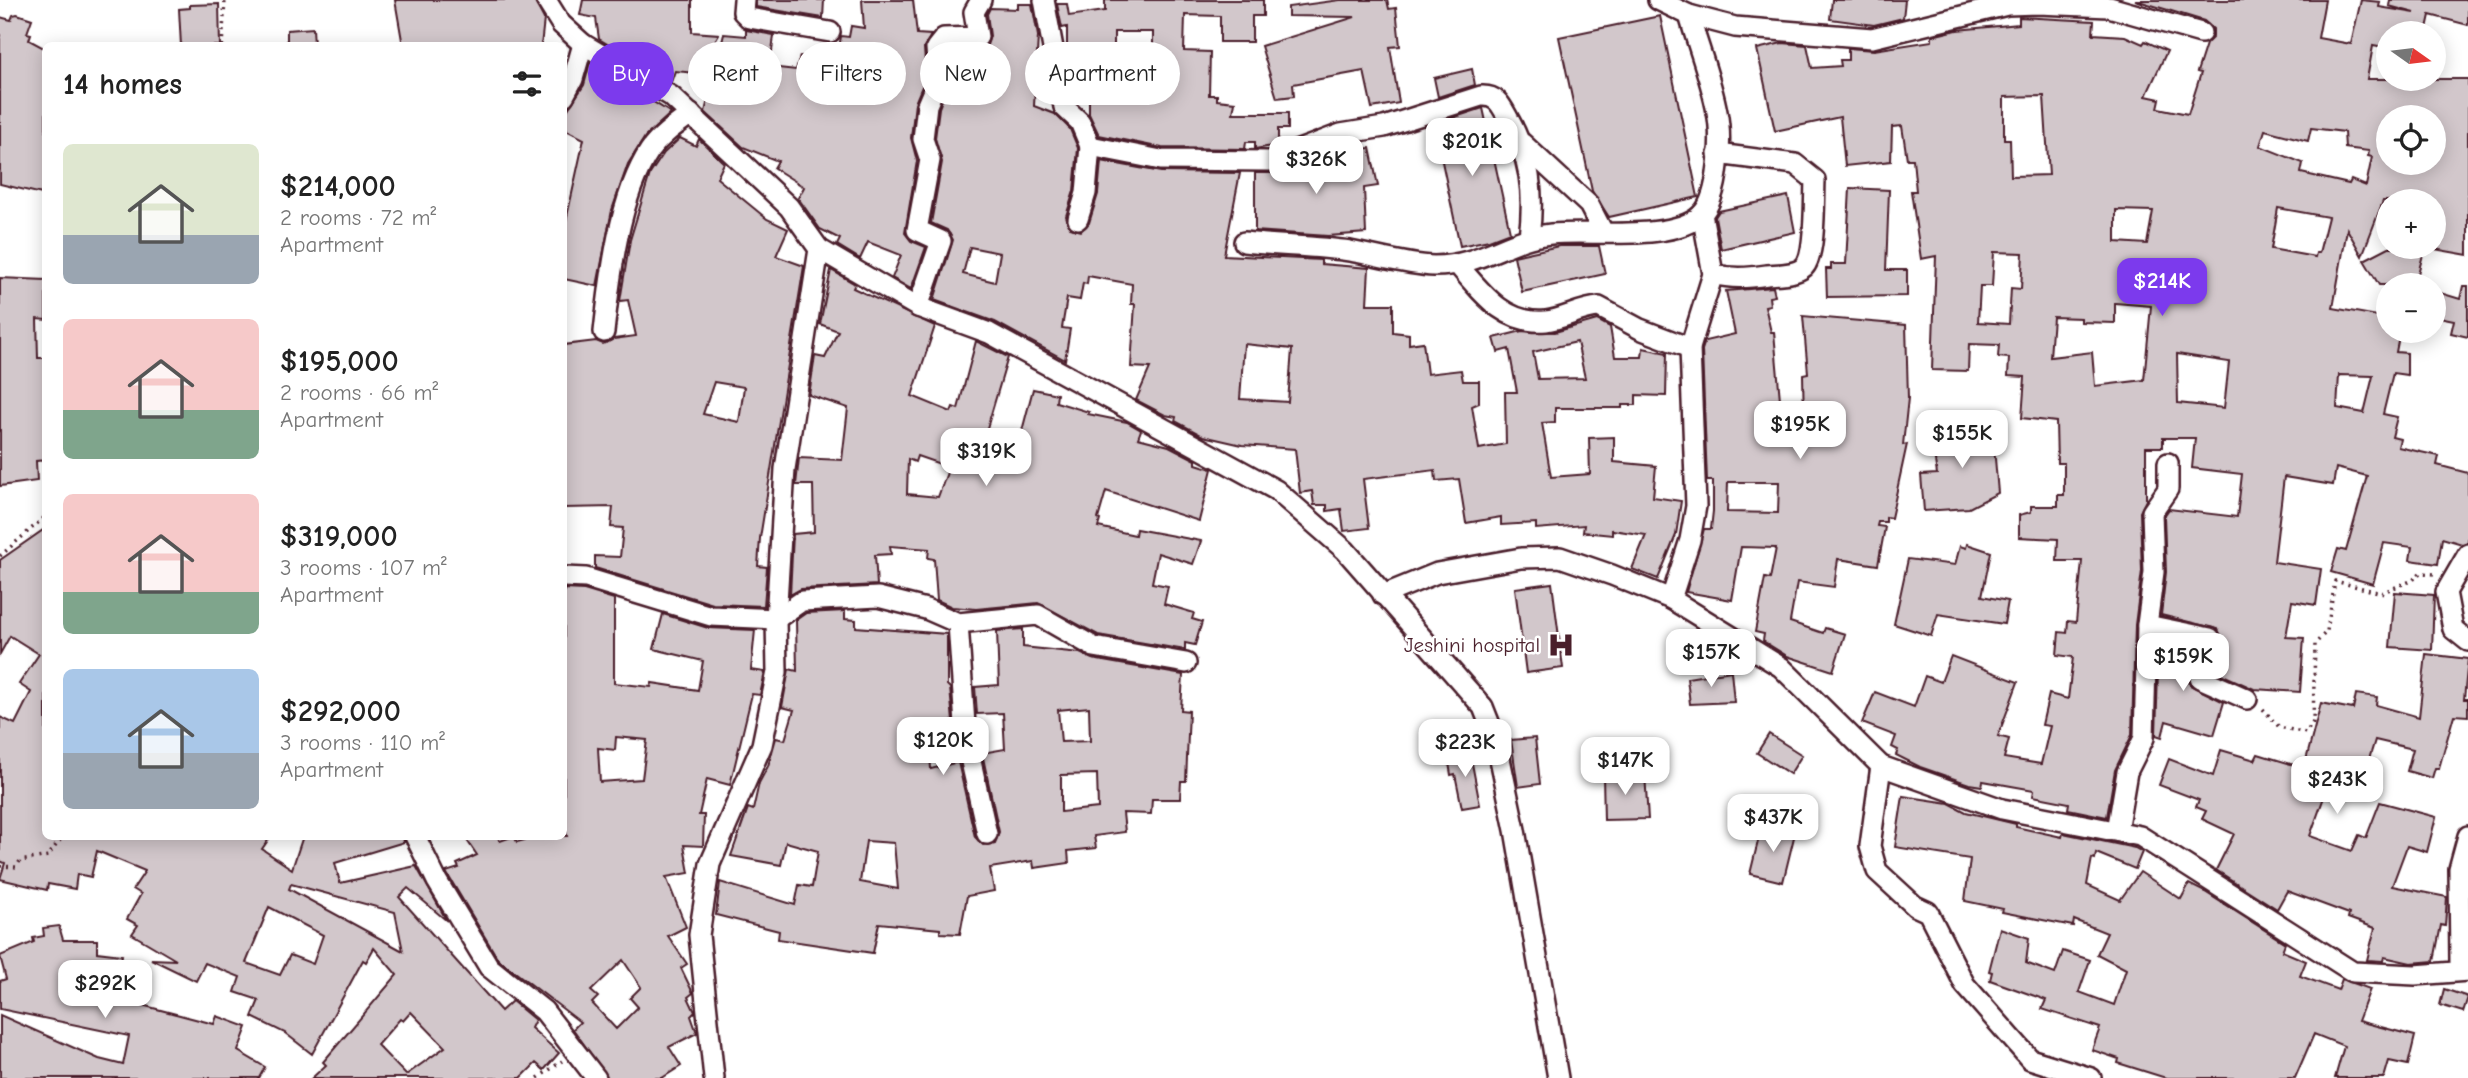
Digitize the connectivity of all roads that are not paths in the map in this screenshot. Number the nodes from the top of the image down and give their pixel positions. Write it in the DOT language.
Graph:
graph roads {
  1 [pos="546,0"];
  2 [pos="744,0"];
  3 [pos="981,0"];
  4 [pos="1044,0"];
  5 [pos="1658,0"];
  6 [pos="1689,15"];
  7 [pos="830,32"];
  8 [pos="2201,33"];
  9 [pos="583,44"];
  10 [pos="567,90"];
  11 [pos="691,114"];
  12 [pos="1522,143"];
  13 [pos="1090,146"];
  14 [pos="1718,154"];
  15 [pos="1702,214"];
  16 [pos="1078,219"];
  17 [pos="1603,232"];
  18 [pos="1529,237"];
  19 [pos="1244,242"];
  20 [pos="819,249"];
  21 [pos="1458,265"];
  22 [pos="1713,274"];
  23 [pos="918,307"];
  24 [pos="604,332"];
  25 [pos="1690,348"];
  26 [pos="2168,463"];
  27 [pos="2468,554"];
  28 [pos="567,577"];
  29 [pos="1383,595"];
  30 [pos="1671,599"];
  31 [pos="776,619"];
  32 [pos="958,623"];
  33 [pos="2147,625"];
  34 [pos="2468,641"];
  35 [pos="1185,663"];
  36 [pos="2247,699"];
  37 [pos="1881,766"];
  38 [pos="2117,831"];
  39 [pos="987,834"];
  40 [pos="2468,836"];
  41 [pos="417,840"];
  42 [pos="2468,971"];
  43 [pos="596,1078"];
  44 [pos="714,1078"];
  45 [pos="1558,1078"];
  46 [pos="2091,1078"];
  1 -- 9 [label="street"];
  2 -- 7 [label="street"];
  3 -- 23 [label="street"];
  4 -- 13 [label="street"];
  5 -- 6 [label="street"];
  6 -- 8 [label="street"];
  6 -- 14 [label="street"];
  9 -- 10 [label="street"];
  9 -- 11 [label="street"];
  11 -- 20 [label="street"];
  11 -- 24 [label="street"];
  12 -- 13 [label="street"];
  12 -- 17 [label="street"];
  12 -- 18 [label="street"];
  13 -- 16 [label="street"];
  14 -- 15 [label="street"];
  14 -- 22 [label="street"];
  15 -- 17 [label="street"];
  15 -- 22 [label="street"];
  17 -- 18 [label="street"];
  18 -- 21 [label="street"];
  19 -- 21 [label="street"];
  20 -- 23 [label="street"];
  20 -- 31 [label="street"];
  21 -- 25 [label="street"];
  22 -- 25 [label="street"];
  23 -- 29 [label="street"];
  25 -- 30 [label="street"];
  26 -- 33 [label="street"];
  27 -- 34 [label="street"];
  28 -- 31 [label="street"];
  29 -- 30 [label="street"];
  29 -- 45 [label="street"];
  30 -- 37 [label="street"];
  31 -- 32 [label="street"];
  31 -- 44 [label="street"];
  32 -- 35 [label="street"];
  32 -- 39 [label="street"];
  33 -- 36 [label="street"];
  33 -- 38 [label="street"];
  37 -- 38 [label="street"];
  37 -- 46 [label="street"];
  38 -- 42 [label="street"];
  40 -- 42 [label="street"];
  41 -- 43 [label="street"];
}
